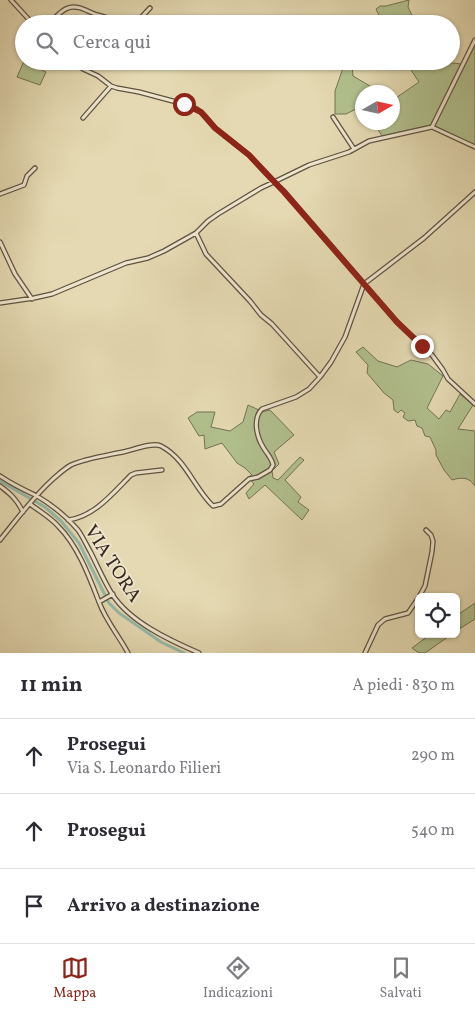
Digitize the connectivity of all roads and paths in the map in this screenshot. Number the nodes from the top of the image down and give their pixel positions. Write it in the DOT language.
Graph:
graph roads {
  1 [pos="11,0"];
  2 [pos="150,8"];
  3 [pos="25,15"];
  4 [pos="59,15"];
  5 [pos="97,15"];
  6 [pos="143,15"];
  7 [pos="475,40"];
  8 [pos="86,70"];
  9 [pos="111,86"];
  10 [pos="333,117"];
  11 [pos="83,118"];
  12 [pos="432,127"];
  13 [pos="475,148"];
  14 [pos="354,149"];
  15 [pos="35,168"];
  16 [pos="274,182"];
  17 [pos="475,192"];
  18 [pos="0,194"];
  19 [pos="196,233"];
  20 [pos="0,242"];
  21 [pos="364,284"];
  22 [pos="32,299"];
  23 [pos="0,303"];
  24 [pos="320,377"];
  25 [pos="475,404"];
  26 [pos="162,470"];
  27 [pos="0,476"];
  28 [pos="0,486"];
  29 [pos="35,497"];
  30 [pos="30,504"];
  31 [pos="23,512"];
  32 [pos="67,520"];
  33 [pos="426,530"];
  34 [pos="0,540"];
  35 [pos="421,593"];
  36 [pos="112,594"];
  37 [pos="100,601"];
  38 [pos="415,603"];
  39 [pos="128,653"];
  40 [pos="199,653"];
  41 [pos="365,653"];
  1 -- 3 [label="street"];
  2 -- 6 [label="street"];
  4 -- 5 [label="street"];
  7 -- 12 [label="street"];
  8 -- 9 [label="street"];
  9 -- 11 [label="street"];
  9 -- 16 [label="street"];
  10 -- 14 [label="street"];
  12 -- 13 [label="street"];
  12 -- 14 [label="street"];
  14 -- 16 [label="street"];
  15 -- 18 [label="street"];
  16 -- 19 [label="street"];
  16 -- 21 [label="street"];
  17 -- 21 [label="street"];
  19 -- 22 [label="street"];
  19 -- 24 [label="street"];
  20 -- 22 [label="street"];
  21 -- 24 [label="street"];
  21 -- 25 [label="street"];
  22 -- 23 [label="street"];
  24 -- 29 [label="street"];
  26 -- 32 [label="street"];
  27 -- 29 [label="street, VIA TORA"];
  28 -- 31 [label="street"];
  29 -- 30 [label="street"];
  29 -- 32 [label="street, VIA TORA"];
  30 -- 31 [label="street"];
  30 -- 37 [label="street"];
  31 -- 34 [label="street"];
  32 -- 36 [label="street, VIA TORA"];
  33 -- 35 [label="street"];
  36 -- 37 [label="street"];
  36 -- 40 [label="street, VIA TORA"];
  37 -- 39 [label="street"];
  38 -- 41 [label="street"];
}
